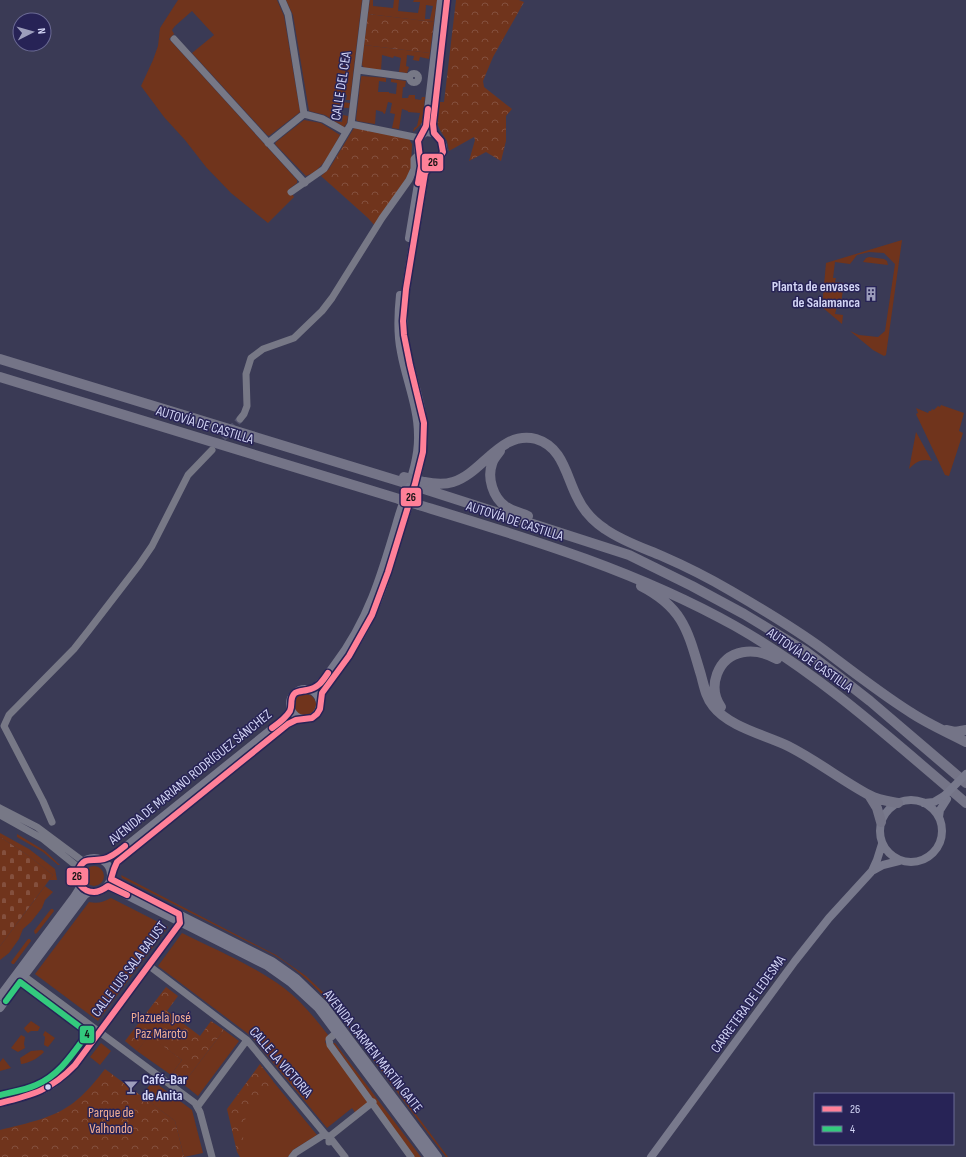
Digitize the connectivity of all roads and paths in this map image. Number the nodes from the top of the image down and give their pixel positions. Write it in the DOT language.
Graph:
graph roads {
  1 [pos="282,0"];
  2 [pos="366,0"];
  3 [pos="441,0"];
  4 [pos="447,0"];
  5 [pos="174,39"];
  6 [pos="358,70"];
  7 [pos="409,77"];
  8 [pos="304,114"];
  9 [pos="351,124"];
  10 [pos="346,132"];
  11 [pos="434,133"];
  12 [pos="421,136"];
  13 [pos="268,143"];
  14 [pos="420,156"];
  15 [pos="433,162"];
  16 [pos="305,183"];
  17 [pos="291,192"];
  18 [pos="0,359"];
  19 [pos="0,377"];
  20 [pos="240,419"];
  21 [pos="504,445"];
  22 [pos="212,450"];
  23 [pos="423,485"];
  24 [pos="545,544"];
  25 [pos="744,614"];
  26 [pos="823,684"];
  27 [pos="310,690"];
  28 [pos="319,699"];
  29 [pos="291,709"];
  30 [pos="302,719"];
  31 [pos="938,728"];
  32 [pos="966,730"];
  33 [pos="756,732"];
  34 [pos="966,742"];
  35 [pos="966,774"];
  36 [pos="966,782"];
  37 [pos="869,795"];
  38 [pos="946,798"];
  39 [pos="898,803"];
  40 [pos="924,803"];
  41 [pos="966,803"];
  42 [pos="0,808"];
  43 [pos="0,815"];
  44 [pos="939,817"];
  45 [pos="52,822"];
  46 [pos="881,822"];
  47 [pos="882,844"];
  48 [pos="101,860"];
  49 [pos="899,860"];
  50 [pos="81,865"];
  51 [pos="872,871"];
  52 [pos="110,879"];
  53 [pos="80,886"];
  54 [pos="89,892"];
  55 [pos="180,919"];
  56 [pos="148,966"];
  57 [pos="21,973"];
  58 [pos="0,996"];
  59 [pos="0,1008"];
  60 [pos="338,1024"];
  61 [pos="99,1031"];
  62 [pos="336,1033"];
  63 [pos="247,1040"];
  64 [pos="373,1102"];
  65 [pos="0,1103"];
  66 [pos="198,1106"];
  67 [pos="327,1136"];
  68 [pos="300,1154"];
  69 [pos="212,1157"];
  70 [pos="292,1157"];
  71 [pos="339,1157"];
  72 [pos="345,1157"];
  73 [pos="411,1157"];
  74 [pos="429,1157"];
  75 [pos="438,1157"];
  76 [pos="652,1157"];
  1 -- 8 [label="street"];
  2 -- 6 [label="street, CALLE DEL CEA"];
  3 -- 12 [label="main road"];
  4 -- 11 [label="main road"];
  5 -- 13 [label="street"];
  6 -- 7 [label="street"];
  6 -- 9 [label="street, CALLE DEL CEA"];
  8 -- 10 [label="street"];
  8 -- 13 [label="street"];
  9 -- 10 [label="street, CALLE DEL CEA"];
  9 -- 12 [label="street"];
  10 -- 16 [label="street, CALLE DEL CEA"];
  11 -- 12 [label="main road"];
  11 -- 15 [label="main road"];
  12 -- 14 [label="main road"];
  13 -- 16 [label="street"];
  14 -- 15 [label="main road"];
  14 -- 20 [label="street"];
  14 -- 27 [label="main road"];
  15 -- 28 [label="main road"];
  16 -- 17 [label="street, CALLE DEL CEA"];
  18 -- 23 [label="highway, AUTOVÍA DE CASTILLA"];
  19 -- 24 [label="highway, AUTOVÍA DE CASTILLA, bridge"];
  21 -- 23 [label="highway"];
  21 -- 25 [label="highway"];
  21 -- 31 [label="highway"];
  22 -- 45 [label="street"];
  23 -- 25 [label="highway, AUTOVÍA DE CASTILLA"];
  24 -- 26 [label="highway, AUTOVÍA DE CASTILLA"];
  24 -- 33 [label="highway"];
  25 -- 36 [label="highway, AUTOVÍA DE CASTILLA"];
  26 -- 33 [label="highway"];
  26 -- 41 [label="highway, AUTOVÍA DE CASTILLA"];
  27 -- 28 [label="main road"];
  27 -- 29 [label="main road"];
  28 -- 30 [label="main road"];
  29 -- 30 [label="main road"];
  29 -- 48 [label="main road, AVENIDA DE MARIANO RODRÍGUEZ SÁNCHEZ"];
  30 -- 52 [label="main road, AVENIDA DE MARIANO RODRÍGUEZ SÁNCHEZ"];
  31 -- 32 [label="highway"];
  31 -- 34 [label="highway"];
  33 -- 37 [label="highway"];
  35 -- 38 [label="main road, bridge"];
  36 -- 38 [label="main road"];
  37 -- 39 [label="highway"];
  37 -- 46 [label="highway"];
  38 -- 40 [label="main road"];
  38 -- 44 [label="main road"];
  39 -- 40 [label="main road"];
  39 -- 46 [label="main road"];
  40 -- 44 [label="main road"];
  42 -- 50 [label="street"];
  43 -- 50 [label="street"];
  44 -- 49 [label="main road"];
  46 -- 47 [label="main road"];
  47 -- 49 [label="main road"];
  47 -- 51 [label="main road, CARRETERA DE LEDESMA"];
  48 -- 50 [label="main road"];
  48 -- 52 [label="main road"];
  49 -- 51 [label="main road, CARRETERA DE LEDESMA"];
  50 -- 53 [label="main road"];
  51 -- 76 [label="main road, CARRETERA DE LEDESMA"];
  52 -- 54 [label="main road"];
  52 -- 55 [label="main road, AVENIDA CARMEN MARTÍN GAITE"];
  53 -- 54 [label="main road"];
  53 -- 57 [label="main road"];
  54 -- 57 [label="main road"];
  55 -- 56 [label="street, CALLE LUIS SALA BALUST"];
  55 -- 60 [label="main road, AVENIDA CARMEN MARTÍN GAITE"];
  55 -- 62 [label="main road, AVENIDA CARMEN MARTÍN GAITE"];
  56 -- 61 [label="street, CALLE LUIS SALA BALUST"];
  56 -- 63 [label="street, CALLE LA VICTORIA"];
  57 -- 58 [label="main road"];
  57 -- 59 [label="main road"];
  57 -- 61 [label="street"];
  60 -- 62 [label="street"];
  60 -- 75 [label="main road, AVENIDA CARMEN MARTÍN GAITE"];
  61 -- 65 [label="street, CALLE LUIS SALA BALUST"];
  61 -- 66 [label="street"];
  62 -- 64 [label="street"];
  62 -- 74 [label="main road, AVENIDA CARMEN MARTÍN GAITE"];
  63 -- 66 [label="street"];
  63 -- 67 [label="street, CALLE LA VICTORIA"];
  64 -- 67 [label="street"];
  64 -- 73 [label="street"];
  66 -- 69 [label="street"];
  67 -- 68 [label="street"];
  67 -- 71 [label="street"];
  67 -- 72 [label="street, CALLE LA VICTORIA"];
  68 -- 70 [label="street"];
}
